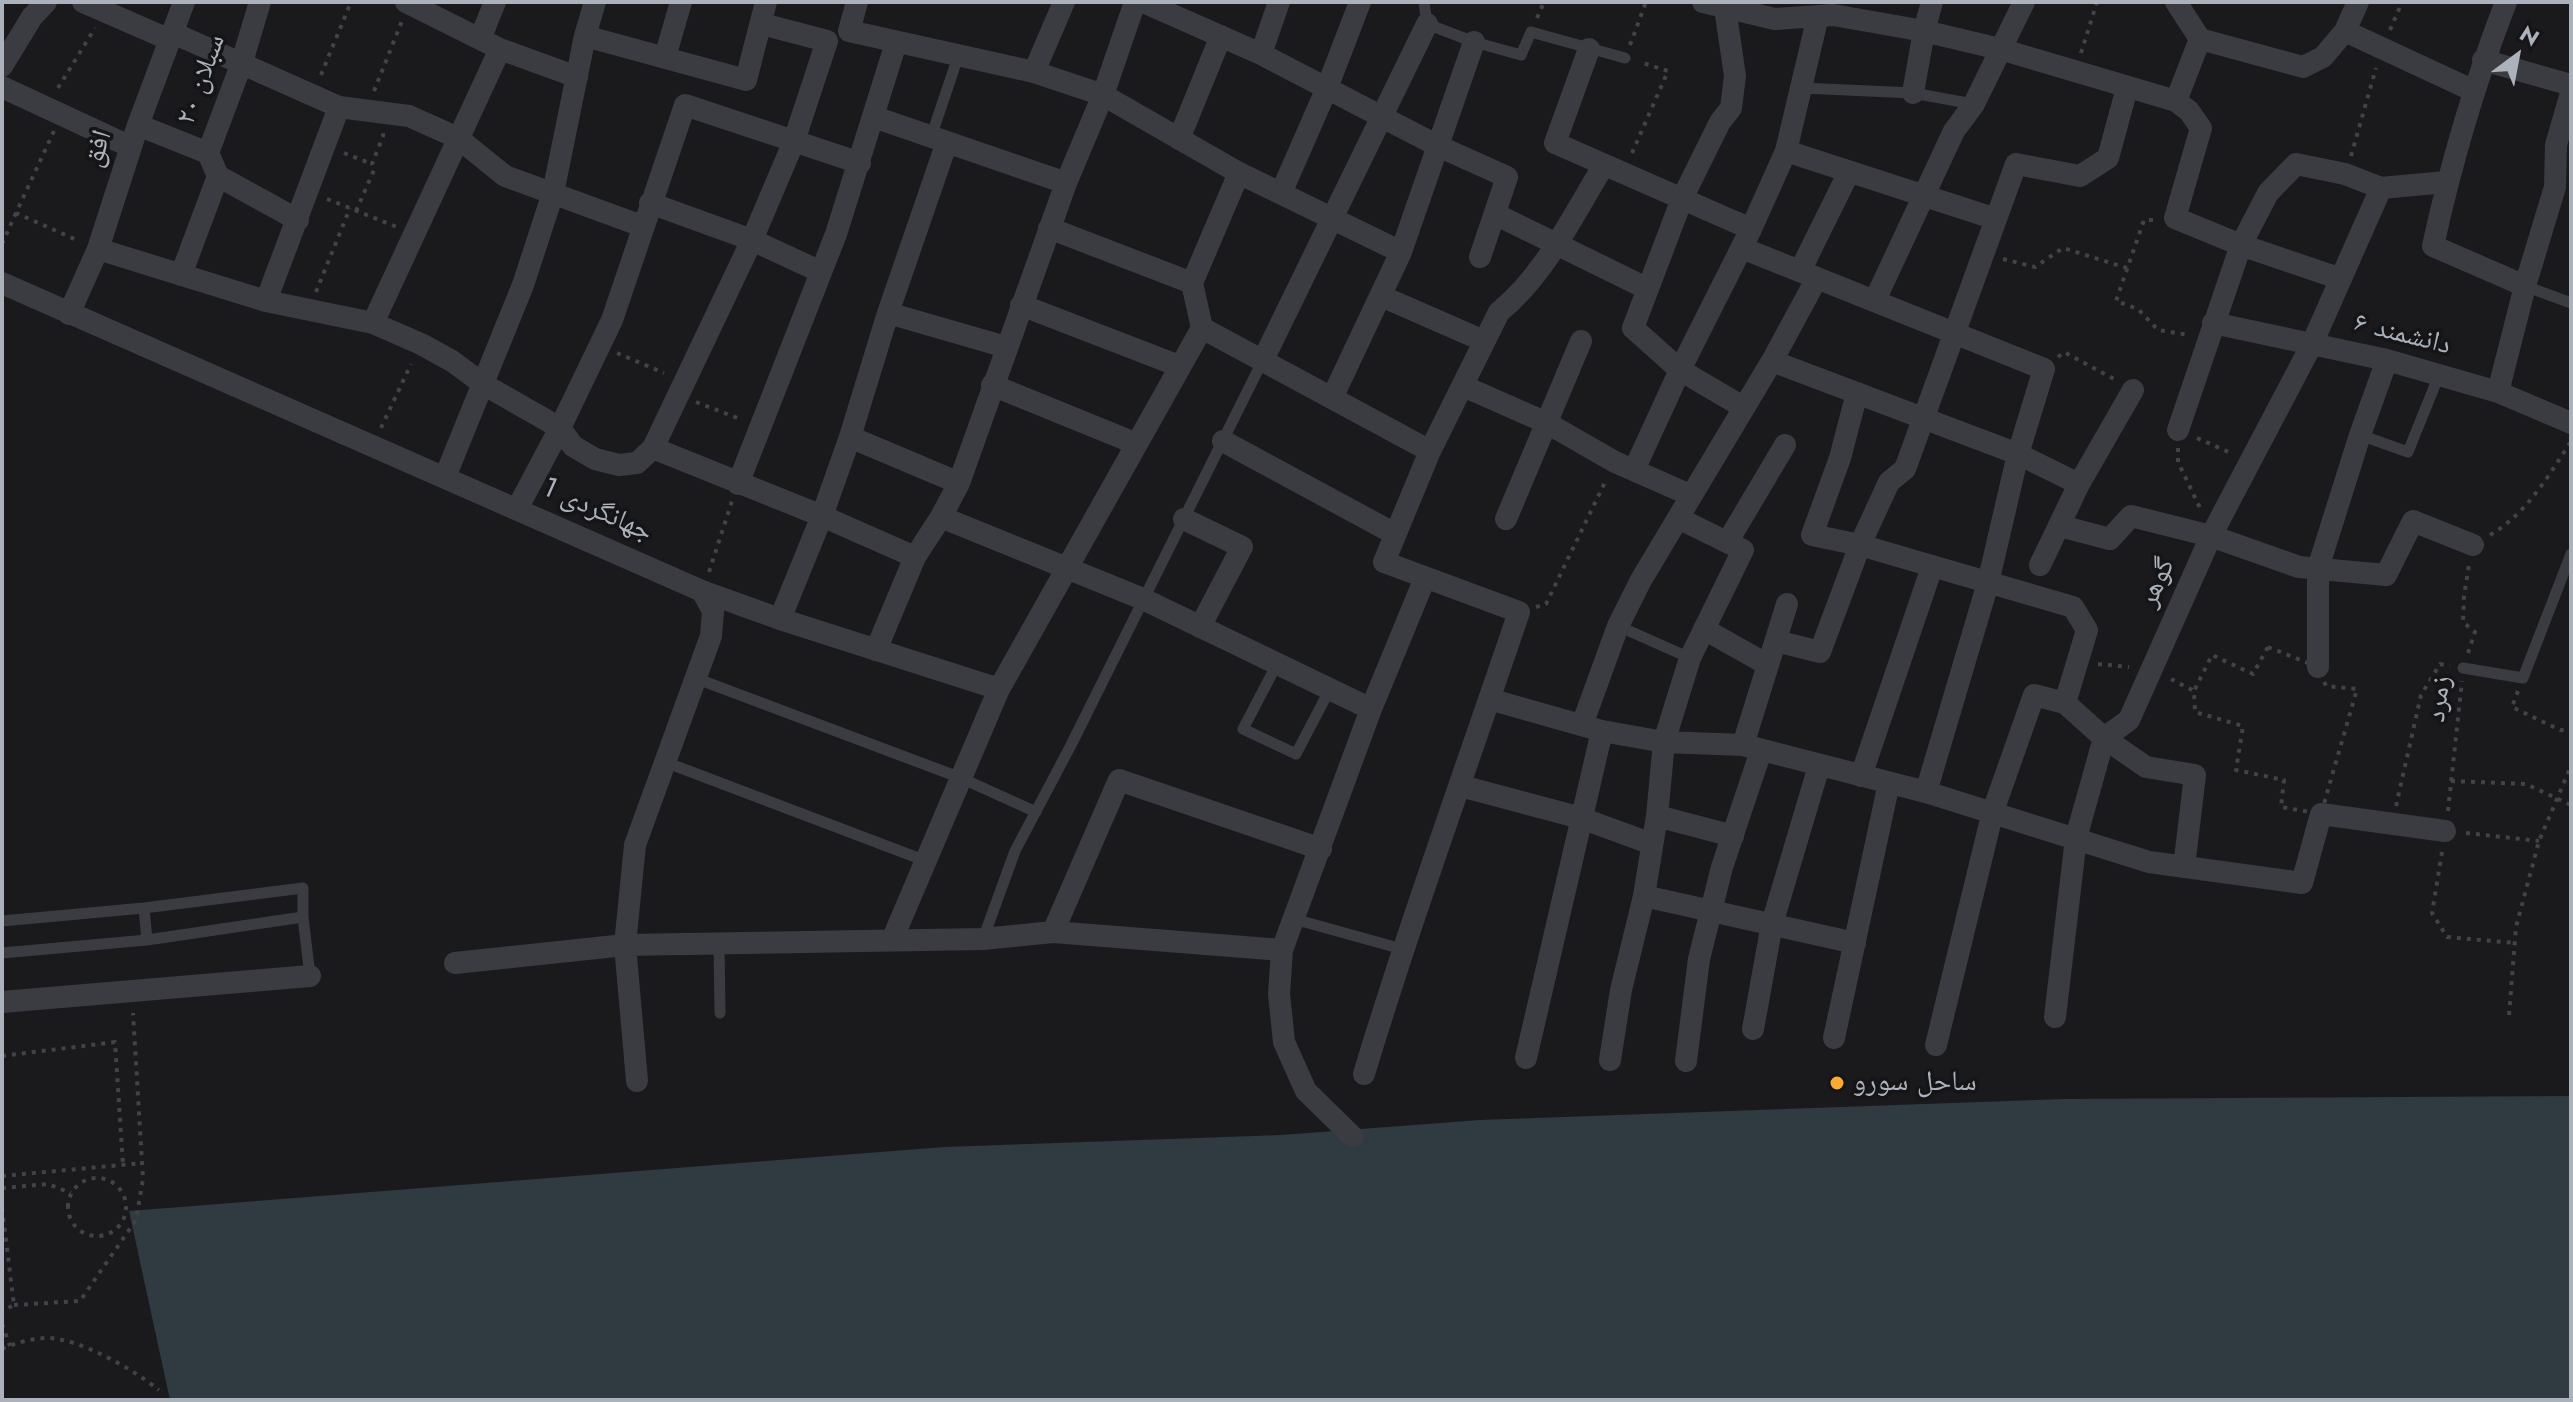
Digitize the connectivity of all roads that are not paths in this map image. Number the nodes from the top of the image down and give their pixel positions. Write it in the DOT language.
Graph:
graph roads {
  1 [pos="46,2"];
  2 [pos="83,2"];
  3 [pos="184,2"];
  4 [pos="260,2"];
  5 [pos="495,2"];
  6 [pos="595,2"];
  7 [pos="681,2"];
  8 [pos="857,2"];
  9 [pos="1064,2"];
  10 [pos="1135,2"];
  11 [pos="1143,2"];
  12 [pos="1279,2"];
  13 [pos="1360,2"];
  14 [pos="1932,2"];
  15 [pos="2024,2"];
  16 [pos="2176,2"];
  17 [pos="2358,2"];
  18 [pos="2506,2"];
  19 [pos="408,3"];
  20 [pos="1718,4"];
  21 [pos="764,13"];
  22 [pos="1426,13"];
  23 [pos="1818,16"];
  24 [pos="1924,31"];
  25 [pos="2345,31"];
  26 [pos="585,36"];
  27 [pos="1221,36"];
  28 [pos="172,37"];
  29 [pos="480,39"];
  30 [pos="2200,39"];
  31 [pos="1474,42"];
  32 [pos="896,43"];
  33 [pos="500,49"];
  34 [pos="1589,49"];
  35 [pos="2000,49"];
  36 [pos="1261,54"];
  37 [pos="665,57"];
  38 [pos="958,57"];
  39 [pos="1625,58"];
  40 [pos="2483,60"];
  41 [pos="241,65"];
  42 [pos="2,66"];
  43 [pos="1034,72"];
  44 [pos="577,77"];
  45 [pos="2571,85"];
  46 [pos="2,87"];
  47 [pos="1327,88"];
  48 [pos="1802,88"];
  49 [pos="2127,88"];
  50 [pos="2474,91"];
  51 [pos="1913,93"];
  52 [pos="2571,93"];
  53 [pos="1103,95"];
  54 [pos="2176,101"];
  55 [pos="1974,104"];
  56 [pos="339,107"];
  57 [pos="874,117"];
  58 [pos="1382,117"];
  59 [pos="138,125"];
  60 [pos="458,138"];
  61 [pos="939,139"];
  62 [pos="1179,139"];
  63 [pos="794,141"];
  64 [pos="1438,146"];
  65 [pos="131,147"];
  66 [pos="1786,151"];
  67 [pos="208,153"];
  68 [pos="860,163"];
  69 [pos="1613,169"];
  70 [pos="1849,172"];
  71 [pos="1239,173"];
  72 [pos="218,176"];
  73 [pos="2446,182"];
  74 [pos="1066,183"];
  75 [pos="2381,188"];
  76 [pos="553,193"];
  77 [pos="1281,193"];
  78 [pos="1924,196"];
  79 [pos="1682,199"];
  80 [pos="650,203"];
  81 [pos="1495,214"];
  82 [pos="1331,218"];
  83 [pos="1996,219"];
  84 [pos="298,220"];
  85 [pos="642,226"];
  86 [pos="1049,228"];
  87 [pos="1747,238"];
  88 [pos="752,240"];
  89 [pos="1556,243"];
  90 [pos="2241,245"];
  91 [pos="98,249"];
  92 [pos="1401,252"];
  93 [pos="1480,257"];
  94 [pos="821,272"];
  95 [pos="1808,274"];
  96 [pos="181,275"];
  97 [pos="2341,279"];
  98 [pos="2,283"];
  99 [pos="1192,283"];
  100 [pos="2525,286"];
  101 [pos="1648,289"];
  102 [pos="1381,296"];
  103 [pos="1875,300"];
  104 [pos="266,301"];
  105 [pos="2571,303"];
  106 [pos="1021,305"];
  107 [pos="888,313"];
  108 [pos="69,314"];
  109 [pos="373,323"];
  110 [pos="1202,328"];
  111 [pos="2210,331"];
  112 [pos="1954,333"];
  113 [pos="1484,341"];
  114 [pos="1581,341"];
  115 [pos="2312,344"];
  116 [pos="1006,347"];
  117 [pos="1263,360"];
  118 [pos="2387,360"];
  119 [pos="1772,361"];
  120 [pos="1179,366"];
  121 [pos="1680,370"];
  122 [pos="2439,375"];
  123 [pos="483,384"];
  124 [pos="992,385"];
  125 [pos="1463,386"];
  126 [pos="2133,390"];
  127 [pos="2498,392"];
  128 [pos="1857,393"];
  129 [pos="1332,398"];
  130 [pos="1743,407"];
  131 [pos="1924,418"];
  132 [pos="1547,423"];
  133 [pos="2571,423"];
  134 [pos="560,428"];
  135 [pos="2178,430"];
  136 [pos="2360,435"];
  137 [pos="850,437"];
  138 [pos="1223,441"];
  139 [pos="1137,444"];
  140 [pos="1785,445"];
  141 [pos="653,448"];
  142 [pos="1430,451"];
  143 [pos="2018,454"];
  144 [pos="1624,466"];
  145 [pos="445,477"];
  146 [pos="959,483"];
  147 [pos="738,484"];
  148 [pos="2079,484"];
  149 [pos="1690,495"];
  150 [pos="517,509"];
  151 [pos="822,516"];
  152 [pos="941,517"];
  153 [pos="1678,518"];
  154 [pos="1184,519"];
  155 [pos="1506,519"];
  156 [pos="2060,526"];
  157 [pos="1395,534"];
  158 [pos="2211,536"];
  159 [pos="1728,541"];
  160 [pos="1860,545"];
  161 [pos="2473,545"];
  162 [pos="2571,554"];
  163 [pos="915,557"];
  164 [pos="2040,565"];
  165 [pos="1932,567"];
  166 [pos="1067,568"];
  167 [pos="2318,568"];
  168 [pos="1425,578"];
  169 [pos="1988,583"];
  170 [pos="702,591"];
  171 [pos="1143,599"];
  172 [pos="1787,604"];
  173 [pos="780,619"];
  174 [pos="1618,626"];
  175 [pos="1200,627"];
  176 [pos="1704,629"];
  177 [pos="1776,641"];
  178 [pos="876,650"];
  179 [pos="1690,658"];
  180 [pos="1277,664"];
  181 [pos="1768,665"];
  182 [pos="2318,667"];
  183 [pos="2463,668"];
  184 [pos="695,678"];
  185 [pos="999,689"];
  186 [pos="1330,689"];
  187 [pos="1489,699"];
  188 [pos="2065,703"];
  189 [pos="1371,709"];
  190 [pos="1592,728"];
  191 [pos="2104,738"];
  192 [pos="1664,742"];
  193 [pos="1752,748"];
  194 [pos="665,762"];
  195 [pos="1819,766"];
  196 [pos="1861,776"];
  197 [pos="961,778"];
  198 [pos="1889,783"];
  199 [pos="1461,786"];
  200 [pos="1926,792"];
  201 [pos="1993,811"];
  202 [pos="1036,812"];
  203 [pos="1657,816"];
  204 [pos="1581,818"];
  205 [pos="2445,831"];
  206 [pos="1733,836"];
  207 [pos="2076,838"];
  208 [pos="1652,844"];
  209 [pos="1321,849"];
  210 [pos="926,861"];
  211 [pos="2184,867"];
  212 [pos="1644,896"];
  213 [pos="144,908"];
  214 [pos="1711,911"];
  215 [pos="303,917"];
  216 [pos="1294,919"];
  217 [pos="2,921"];
  218 [pos="1772,924"];
  219 [pos="1053,932"];
  220 [pos="983,939"];
  221 [pos="147,940"];
  222 [pos="892,940"];
  223 [pos="1855,943"];
  224 [pos="719,944"];
  225 [pos="625,945"];
  226 [pos="1402,949"];
  227 [pos="1282,950"];
  228 [pos="2,953"];
  229 [pos="455,963"];
  230 [pos="310,976"];
  231 [pos="2,1002"];
  232 [pos="720,1013"];
  233 [pos="2055,1017"];
  234 [pos="1753,1029"];
  235 [pos="1834,1038"];
  236 [pos="1936,1045"];
  237 [pos="1526,1058"];
  238 [pos="1610,1060"];
  239 [pos="1686,1061"];
  240 [pos="1364,1074"];
  241 [pos="637,1081"];
  242 [pos="1353,1137"];
  1 -- 42 [label="street"];
  2 -- 28 [label="street"];
  3 -- 28 [label="street, افق"];
  4 -- 41 [label="street, سبلان ۲۰"];
  5 -- 29 [label="street"];
  6 -- 26 [label="street"];
  7 -- 37 [label="street"];
  8 -- 32 [label="street"];
  9 -- 43 [label="street"];
  10 -- 53 [label="street"];
  11 -- 27 [label="street"];
  12 -- 36 [label="street"];
  13 -- 47 [label="street"];
  14 -- 24 [label="street"];
  15 -- 35 [label="street"];
  16 -- 30 [label="street"];
  17 -- 25 [label="street"];
  18 -- 40 [label="street"];
  19 -- 29 [label="street"];
  20 -- 23 [label="street"];
  20 -- 79 [label="street"];
  21 -- 37 [label="street"];
  21 -- 63 [label="street"];
  22 -- 31 [label="lane"];
  22 -- 58 [label="street"];
  23 -- 24 [label="street"];
  23 -- 48 [label="street"];
  24 -- 35 [label="street"];
  24 -- 51 [label="street"];
  25 -- 30 [label="street"];
  25 -- 50 [label="street"];
  26 -- 37 [label="street"];
  26 -- 44 [label="street"];
  27 -- 36 [label="street"];
  27 -- 62 [label="street"];
  28 -- 41 [label="street"];
  28 -- 59 [label="street, افق"];
  29 -- 33 [label="street"];
  30 -- 54 [label="street"];
  31 -- 34 [label="lane"];
  31 -- 64 [label="street"];
  32 -- 38 [label="street"];
  32 -- 57 [label="street"];
  33 -- 44 [label="street"];
  33 -- 60 [label="street"];
  34 -- 39 [label="lane"];
  34 -- 69 [label="street"];
  35 -- 49 [label="street"];
  35 -- 55 [label="street"];
  36 -- 47 [label="street"];
  38 -- 43 [label="street"];
  38 -- 61 [label="lane"];
  40 -- 45 [label="street"];
  40 -- 50 [label="street"];
  41 -- 56 [label="street"];
  41 -- 67 [label="street, سبلان ۲۰"];
  43 -- 53 [label="street"];
  44 -- 76 [label="street"];
  46 -- 65 [label="street"];
  47 -- 58 [label="street"];
  47 -- 77 [label="street"];
  48 -- 51 [label="lane"];
  48 -- 66 [label="street"];
  49 -- 54 [label="street"];
  49 -- 83 [label="street"];
  50 -- 73 [label="street"];
  51 -- 55 [label="lane"];
  52 -- 100 [label="street"];
  53 -- 62 [label="street"];
  53 -- 74 [label="street"];
  54 -- 90 [label="street"];
  55 -- 78 [label="street"];
  56 -- 60 [label="street"];
  56 -- 84 [label="street"];
  57 -- 61 [label="street"];
  57 -- 68 [label="street"];
  58 -- 64 [label="street"];
  58 -- 82 [label="street"];
  59 -- 65 [label="street, افق"];
  59 -- 67 [label="street"];
  60 -- 76 [label="street"];
  60 -- 109 [label="street"];
  61 -- 74 [label="street"];
  61 -- 107 [label="street"];
  62 -- 71 [label="street"];
  63 -- 68 [label="street"];
  63 -- 80 [label="street"];
  63 -- 88 [label="street"];
  64 -- 81 [label="street"];
  64 -- 92 [label="street"];
  65 -- 91 [label="street, افق"];
  66 -- 70 [label="street"];
  66 -- 87 [label="street"];
  67 -- 72 [label="street, سبلان ۲۰"];
  68 -- 94 [label="street"];
  69 -- 79 [label="street"];
  69 -- 89 [label="street"];
  70 -- 78 [label="street"];
  70 -- 95 [label="street"];
  71 -- 77 [label="street"];
  71 -- 99 [label="street"];
  72 -- 84 [label="street"];
  72 -- 96 [label="street"];
  73 -- 75 [label="street"];
  73 -- 100 [label="street"];
  74 -- 86 [label="street"];
  75 -- 90 [label="street"];
  75 -- 97 [label="street, گوهر"];
  76 -- 85 [label="street"];
  76 -- 123 [label="street"];
  77 -- 82 [label="street"];
  78 -- 83 [label="street"];
  78 -- 103 [label="street"];
  79 -- 87 [label="street"];
  79 -- 101 [label="street"];
  80 -- 85 [label="street"];
  80 -- 88 [label="street"];
  81 -- 89 [label="street"];
  81 -- 93 [label="street"];
  82 -- 92 [label="street"];
  82 -- 117 [label="street"];
  83 -- 112 [label="street"];
  84 -- 104 [label="street"];
  85 -- 134 [label="street"];
  86 -- 99 [label="street"];
  86 -- 106 [label="street"];
  87 -- 95 [label="street"];
  87 -- 121 [label="street"];
  88 -- 94 [label="street"];
  88 -- 141 [label="street"];
  89 -- 101 [label="street"];
  89 -- 113 [label="street"];
  90 -- 97 [label="street"];
  90 -- 111 [label="street"];
  91 -- 96 [label="street"];
  91 -- 108 [label="street, افق"];
  92 -- 102 [label="street"];
  94 -- 147 [label="street"];
  95 -- 103 [label="street"];
  95 -- 119 [label="street"];
  96 -- 104 [label="street"];
  97 -- 115 [label="street, گوهر"];
  98 -- 108 [label="street, جهانگردی 1"];
  99 -- 110 [label="street"];
  100 -- 105 [label="lane"];
  100 -- 127 [label="street"];
  101 -- 121 [label="street"];
  102 -- 113 [label="street"];
  102 -- 129 [label="street"];
  103 -- 112 [label="street"];
  104 -- 109 [label="street"];
  106 -- 116 [label="street"];
  106 -- 120 [label="street"];
  107 -- 116 [label="street"];
  107 -- 137 [label="street"];
  108 -- 145 [label="street, جهانگردی 1"];
  109 -- 123 [label="street"];
  110 -- 117 [label="street"];
  110 -- 120 [label="street"];
  111 -- 115 [label="street, دانشمند ۶"];
  111 -- 135 [label="street"];
  112 -- 131 [label="street"];
  112 -- 143 [label="street"];
  113 -- 125 [label="street"];
  114 -- 132 [label="street"];
  115 -- 118 [label="street, دانشمند ۶"];
  115 -- 158 [label="street, گوهر"];
  116 -- 124 [label="street"];
  117 -- 129 [label="street"];
  117 -- 138 [label="lane"];
  118 -- 122 [label="street, دانشمند ۶"];
  118 -- 136 [label="street"];
  119 -- 128 [label="street"];
  119 -- 130 [label="street"];
  120 -- 139 [label="street"];
  121 -- 130 [label="street"];
  121 -- 144 [label="street"];
  122 -- 127 [label="street, دانشمند ۶"];
  122 -- 136 [label="lane"];
  123 -- 134 [label="street"];
  123 -- 145 [label="street"];
  124 -- 139 [label="street"];
  124 -- 146 [label="street"];
  125 -- 132 [label="street"];
  125 -- 142 [label="street"];
  126 -- 148 [label="street"];
  127 -- 133 [label="street, دانشمند ۶"];
  128 -- 131 [label="street"];
  128 -- 160 [label="street"];
  129 -- 142 [label="street"];
  130 -- 149 [label="street"];
  131 -- 143 [label="street"];
  131 -- 160 [label="street"];
  132 -- 144 [label="street"];
  132 -- 155 [label="street"];
  134 -- 141 [label="street"];
  134 -- 150 [label="street"];
  136 -- 167 [label="street"];
  137 -- 146 [label="street"];
  137 -- 151 [label="street"];
  138 -- 154 [label="lane"];
  138 -- 157 [label="street"];
  139 -- 166 [label="street"];
  140 -- 159 [label="street"];
  141 -- 147 [label="street"];
  142 -- 157 [label="street"];
  143 -- 148 [label="street"];
  143 -- 169 [label="street"];
  144 -- 149 [label="street"];
  145 -- 150 [label="street, جهانگردی 1"];
  146 -- 152 [label="street"];
  147 -- 151 [label="street"];
  148 -- 156 [label="street"];
  149 -- 153 [label="street"];
  150 -- 170 [label="street, جهانگردی 1"];
  151 -- 163 [label="street"];
  151 -- 173 [label="street"];
  152 -- 163 [label="street"];
  152 -- 166 [label="street"];
  153 -- 159 [label="street"];
  153 -- 174 [label="street"];
  154 -- 171 [label="lane"];
  154 -- 175 [label="street"];
  156 -- 158 [label="street"];
  156 -- 164 [label="street"];
  157 -- 168 [label="street"];
  158 -- 167 [label="street"];
  158 -- 191 [label="street, گوهر"];
  159 -- 176 [label="street"];
  160 -- 165 [label="street"];
  160 -- 177 [label="street"];
  161 -- 167 [label="street"];
  162 -- 183 [label="lane"];
  163 -- 178 [label="street"];
  165 -- 169 [label="street"];
  165 -- 196 [label="street"];
  166 -- 171 [label="street"];
  166 -- 185 [label="street"];
  167 -- 182 [label="street"];
  168 -- 187 [label="street"];
  168 -- 189 [label="street"];
  169 -- 188 [label="street"];
  169 -- 200 [label="street"];
  170 -- 173 [label="street, جهانگردی 1"];
  170 -- 184 [label="street"];
  171 -- 175 [label="street"];
  171 -- 202 [label="lane"];
  172 -- 177 [label="street"];
  173 -- 178 [label="street, جهانگردی 1"];
  174 -- 179 [label="lane"];
  174 -- 190 [label="street"];
  175 -- 180 [label="street"];
  176 -- 179 [label="street"];
  176 -- 181 [label="street"];
  177 -- 181 [label="street"];
  178 -- 185 [label="street, جهانگردی 1"];
  179 -- 192 [label="street"];
  180 -- 186 [label="street"];
  180 -- 186 [label="lane"];
  181 -- 193 [label="street"];
  184 -- 194 [label="street"];
  184 -- 197 [label="lane"];
  185 -- 197 [label="street"];
  186 -- 189 [label="street"];
  187 -- 190 [label="street"];
  187 -- 199 [label="street"];
  188 -- 191 [label="street"];
  188 -- 201 [label="street"];
  189 -- 209 [label="street"];
  190 -- 192 [label="street"];
  190 -- 204 [label="street"];
  191 -- 207 [label="street"];
  191 -- 211 [label="street"];
  192 -- 193 [label="street"];
  192 -- 203 [label="street"];
  193 -- 195 [label="street"];
  193 -- 206 [label="street"];
  194 -- 210 [label="lane"];
  194 -- 225 [label="street"];
  195 -- 196 [label="street"];
  195 -- 218 [label="street"];
  196 -- 198 [label="street"];
  197 -- 202 [label="lane"];
  197 -- 210 [label="street"];
  198 -- 200 [label="street"];
  198 -- 223 [label="street"];
  199 -- 204 [label="street"];
  199 -- 226 [label="street"];
  200 -- 201 [label="street"];
  201 -- 207 [label="street"];
  201 -- 236 [label="street"];
  202 -- 220 [label="lane"];
  203 -- 206 [label="street"];
  203 -- 208 [label="street"];
  204 -- 208 [label="street"];
  204 -- 237 [label="street"];
  205 -- 211 [label="street"];
  206 -- 214 [label="street"];
  207 -- 211 [label="street"];
  207 -- 233 [label="street"];
  208 -- 212 [label="street"];
  209 -- 216 [label="street"];
  209 -- 219 [label="street"];
  210 -- 222 [label="street"];
  212 -- 214 [label="street"];
  212 -- 238 [label="street"];
  213 -- 215 [label="lane"];
  213 -- 217 [label="lane"];
  213 -- 221 [label="lane"];
  214 -- 218 [label="street"];
  214 -- 239 [label="street"];
  215 -- 221 [label="lane"];
  215 -- 230 [label="lane"];
  216 -- 226 [label="lane"];
  216 -- 227 [label="street"];
  218 -- 223 [label="street"];
  218 -- 234 [label="street"];
  219 -- 220 [label="street"];
  219 -- 227 [label="street"];
  220 -- 222 [label="street"];
  221 -- 228 [label="lane"];
  222 -- 224 [label="street"];
  223 -- 235 [label="street"];
  224 -- 225 [label="street"];
  224 -- 232 [label="lane"];
  225 -- 229 [label="street"];
  225 -- 241 [label="street"];
  226 -- 240 [label="street"];
  227 -- 242 [label="street"];
  230 -- 231 [label="street"];
}
